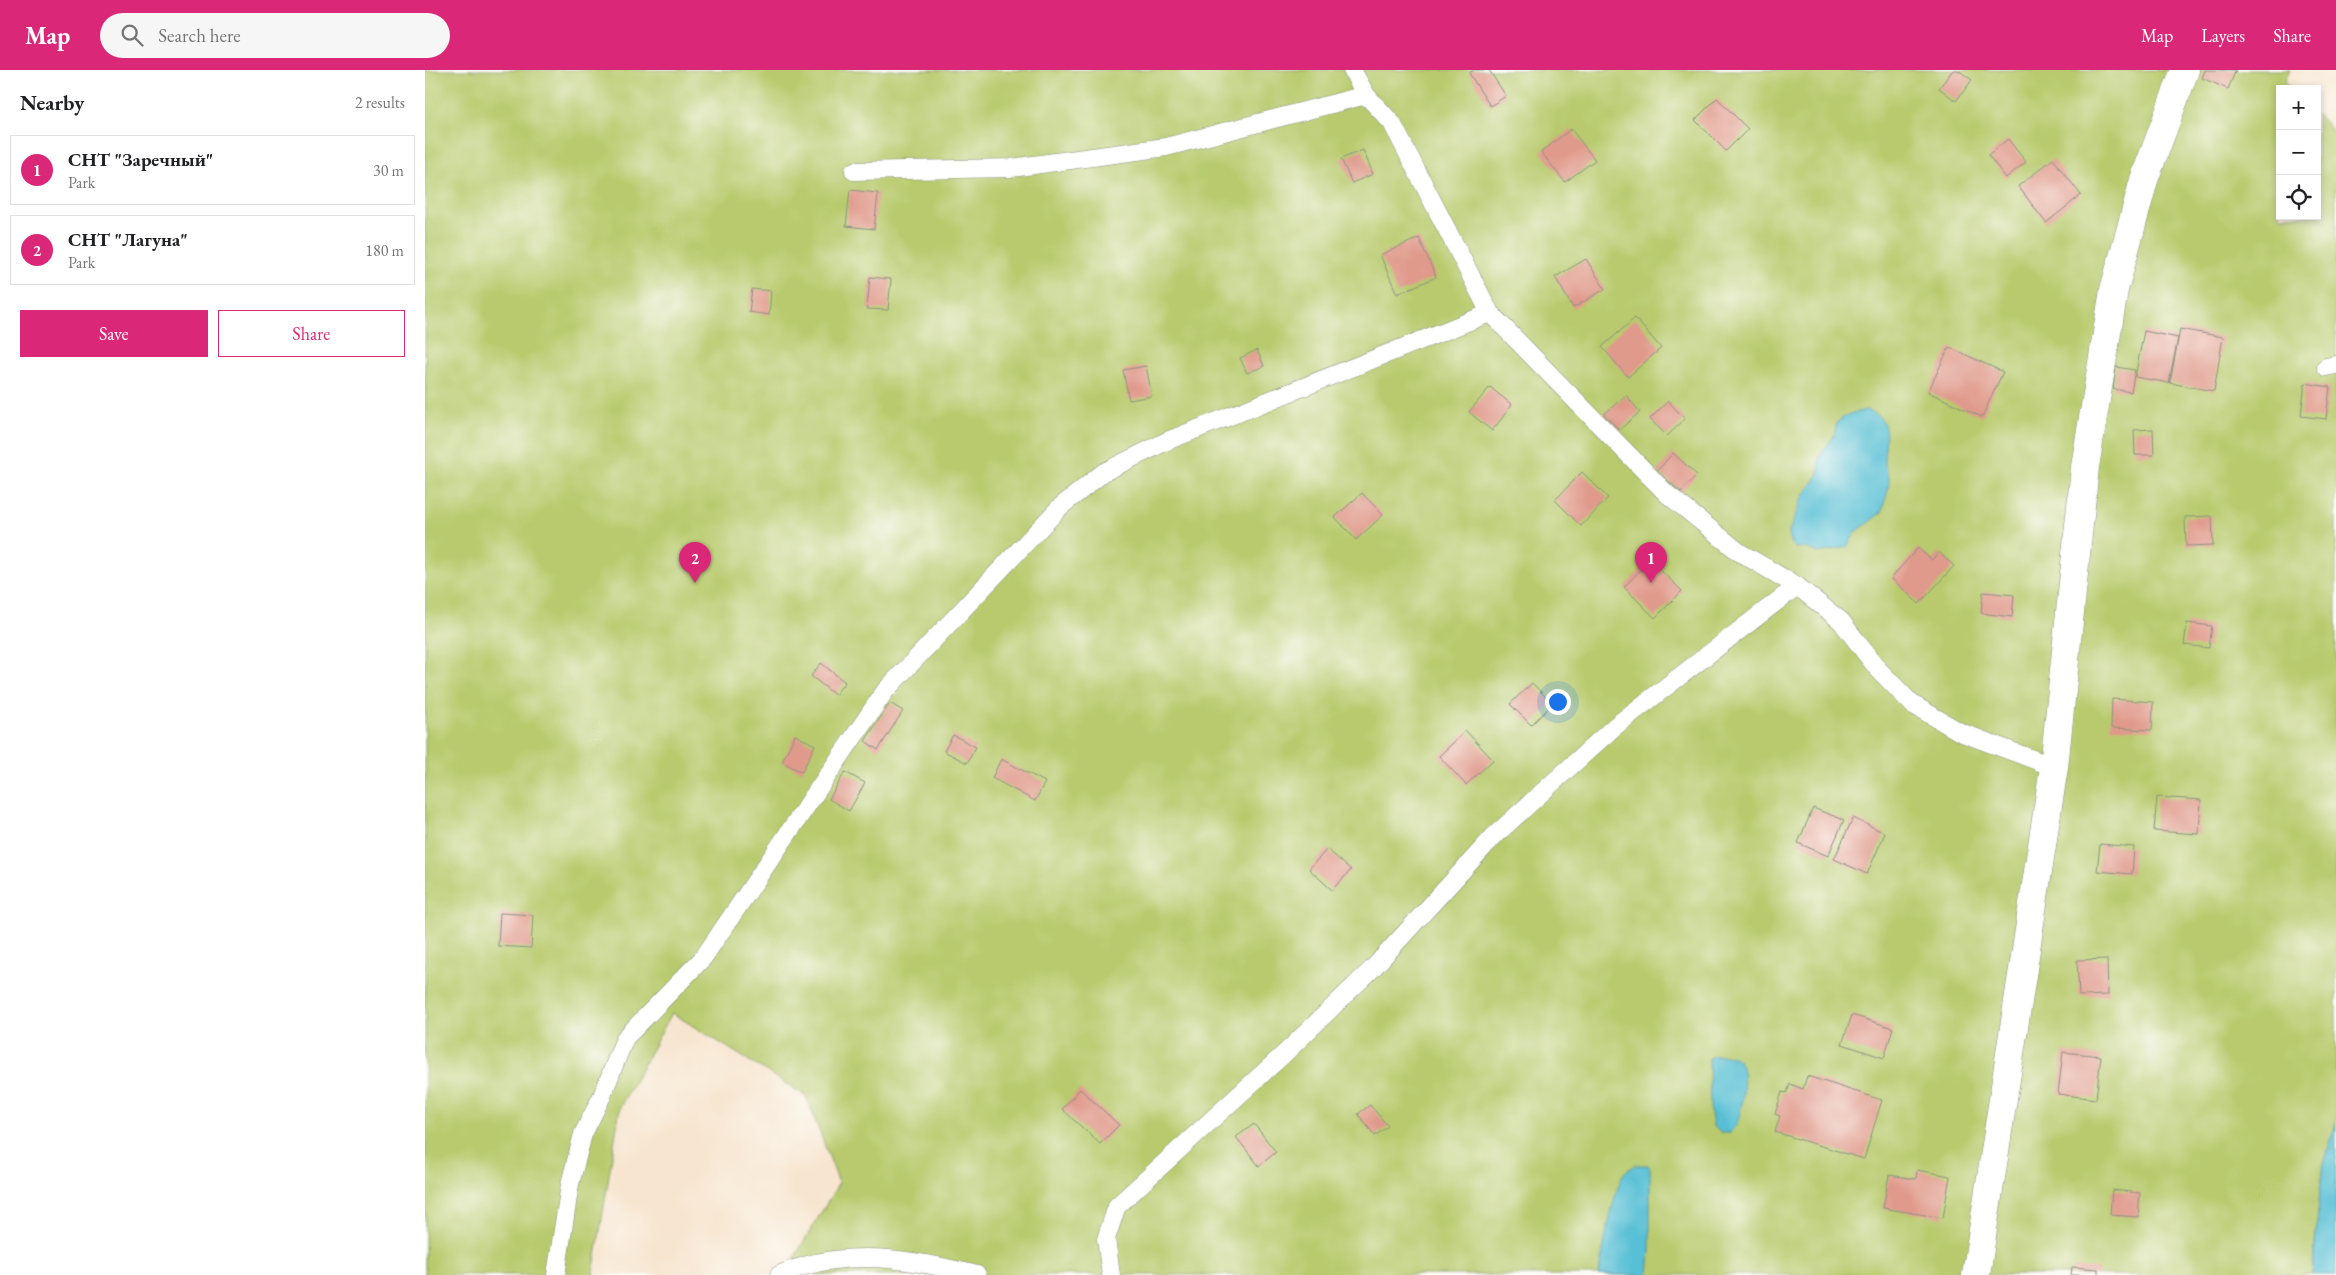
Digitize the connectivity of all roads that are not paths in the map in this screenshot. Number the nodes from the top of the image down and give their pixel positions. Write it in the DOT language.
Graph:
graph roads {
  1 [pos="1352,70"];
  2 [pos="2185,70"];
  3 [pos="1366,95"];
  4 [pos="854,171"];
  5 [pos="1490,313"];
  6 [pos="1797,586"];
  7 [pos="2054,767"];
  8 [pos="556,1275"];
  9 [pos="779,1275"];
  10 [pos="977,1275"];
  11 [pos="1109,1275"];
  12 [pos="1976,1275"];
  1 -- 3 [label="lane"];
  2 -- 7 [label="street"];
  3 -- 4 [label="lane"];
  3 -- 5 [label="lane"];
  5 -- 6 [label="lane"];
  5 -- 8 [label="lane"];
  6 -- 7 [label="lane"];
  6 -- 11 [label="lane"];
  7 -- 12 [label="street"];
  9 -- 10 [label="lane"];
}
